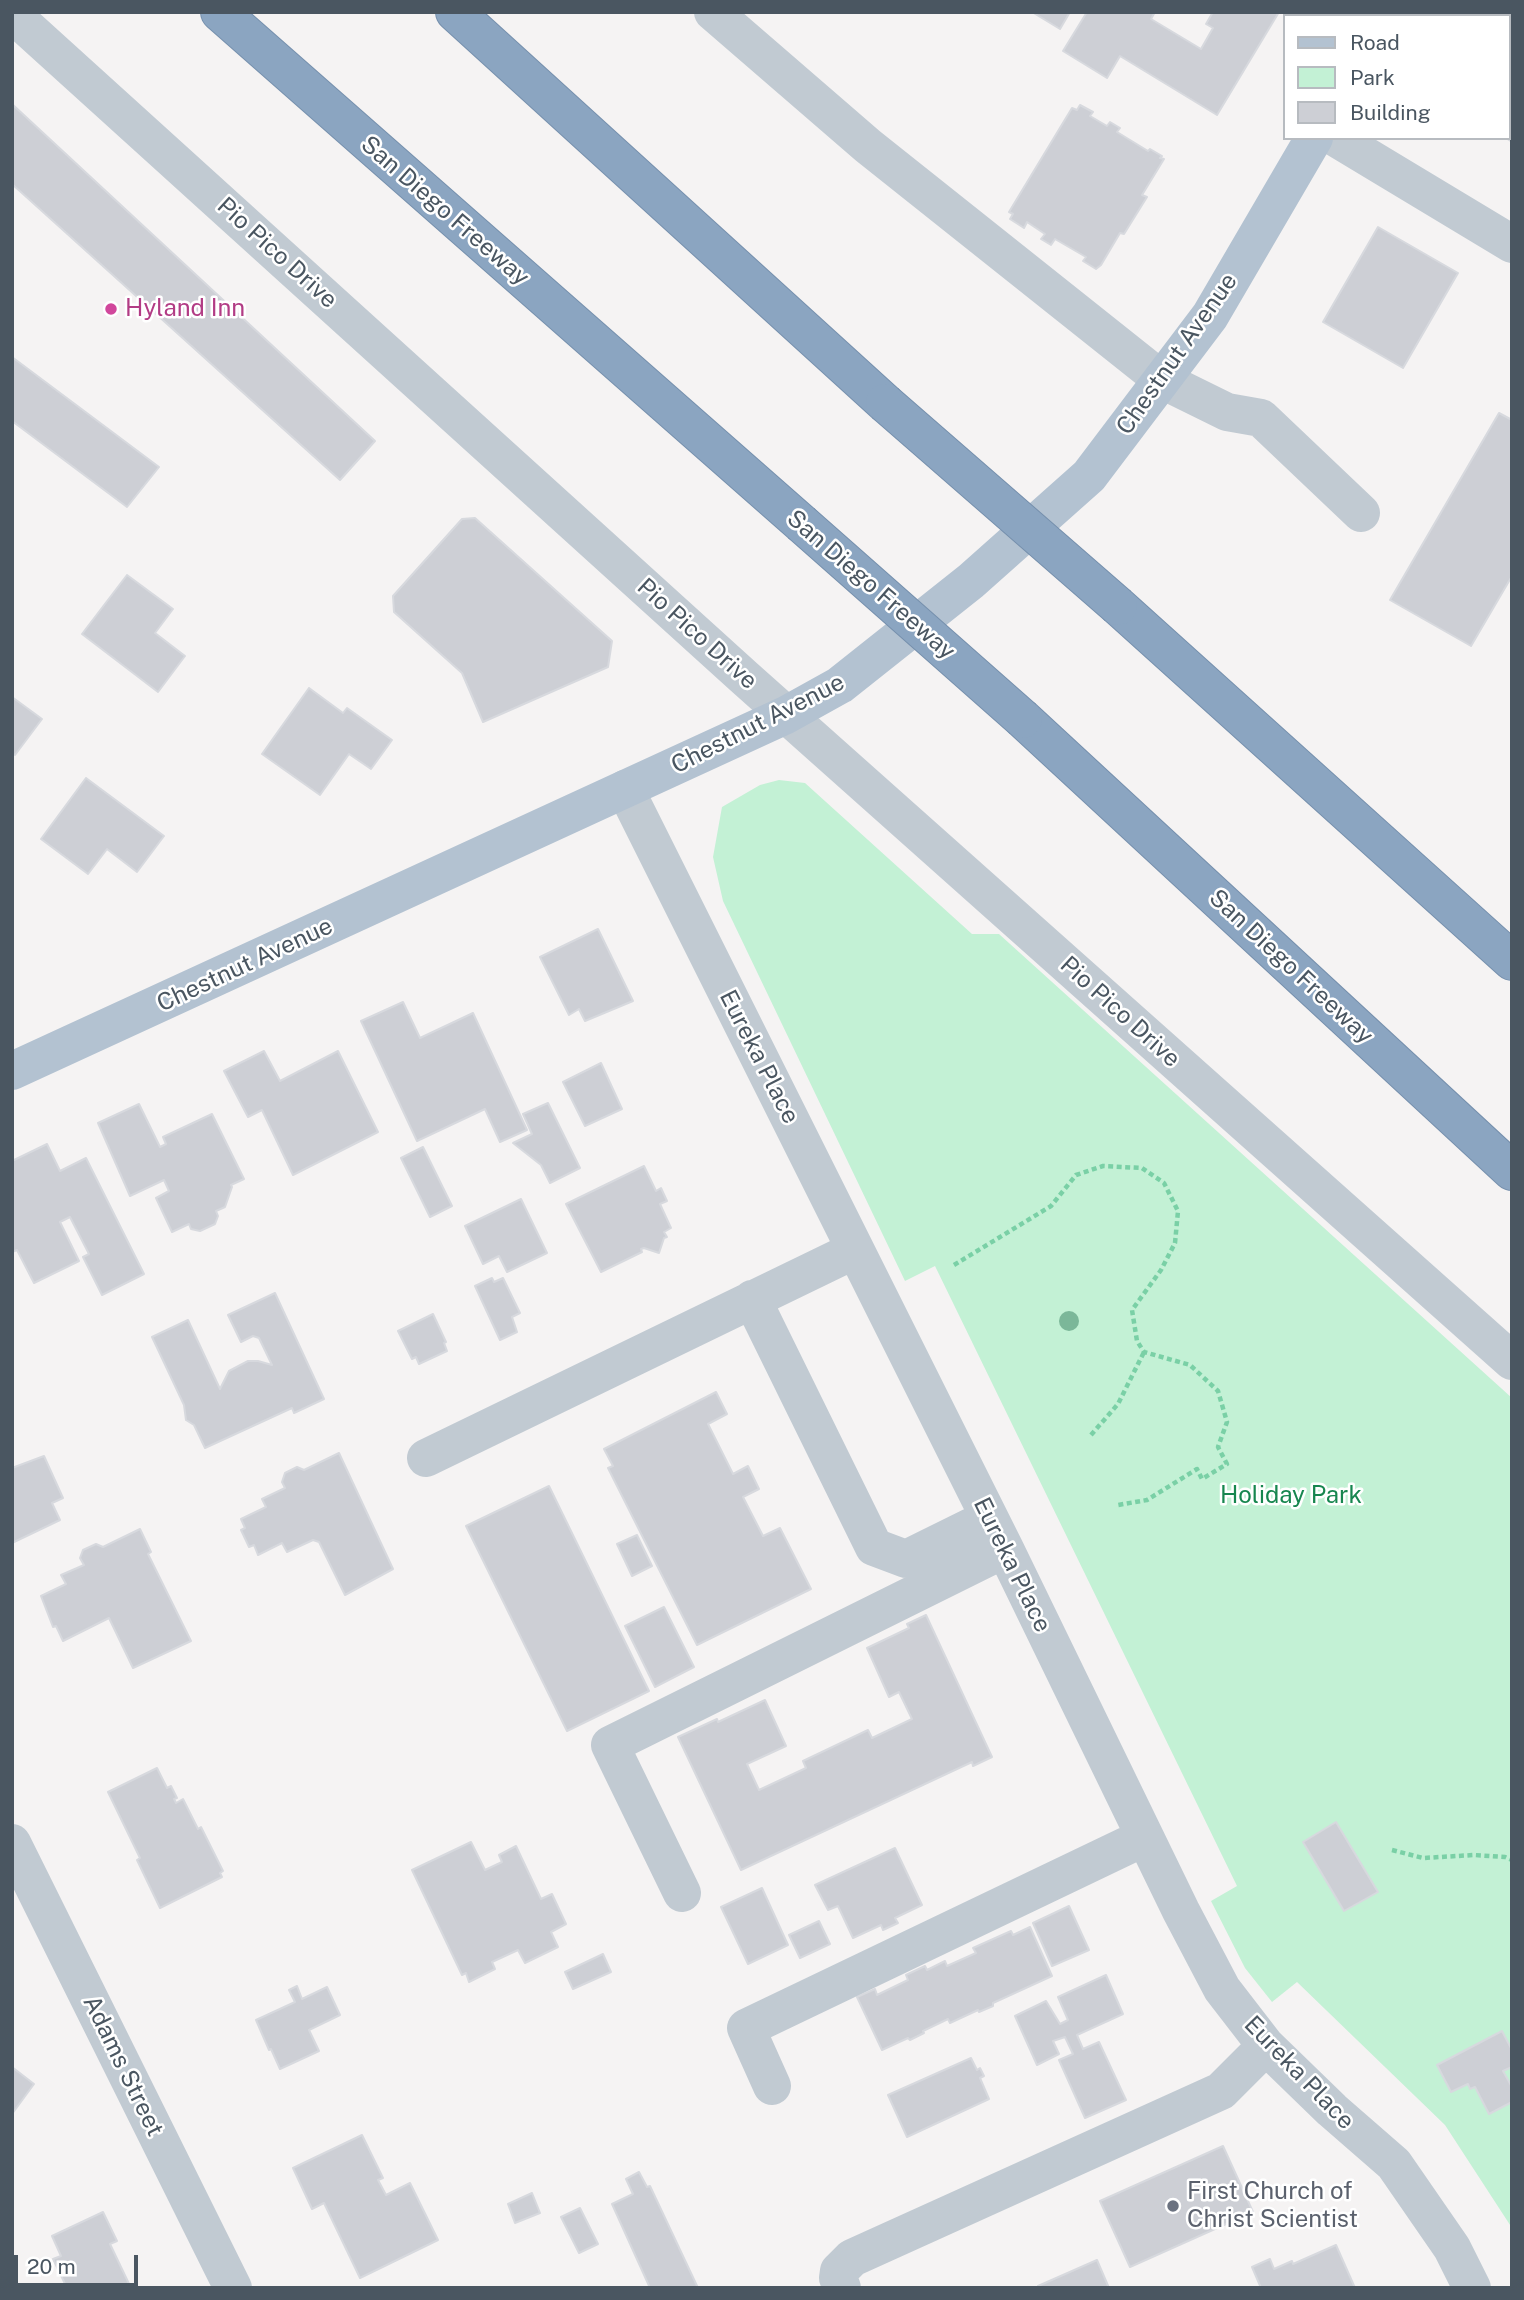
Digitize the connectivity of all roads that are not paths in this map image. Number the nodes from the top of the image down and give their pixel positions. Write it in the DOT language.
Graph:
graph roads {
  1 [pos="220,12"];
  2 [pos="455,12"];
  3 [pos="713,12"];
  4 [pos="12,14"];
  5 [pos="1313,140"];
  6 [pos="1339,140"];
  7 [pos="1512,244"];
  8 [pos="1161,380"];
  9 [pos="1361,513"];
  10 [pos="786,715"];
  11 [pos="625,789"];
  12 [pos="1512,961"];
  13 [pos="12,1071"];
  14 [pos="1512,1171"];
  15 [pos="855,1250"];
  16 [pos="752,1299"];
  17 [pos="1512,1361"];
  18 [pos="426,1458"];
  19 [pos="997,1533"];
  20 [pos="1145,1837"];
  21 [pos="12,1843"];
  22 [pos="682,1893"];
  23 [pos="1266,2046"];
  24 [pos="772,2086"];
  25 [pos="233,2288"];
  26 [pos="842,2288"];
  27 [pos="1472,2288"];
  1 -- 14 [label="highway, San Diego Freeway, bridge"];
  2 -- 12 [label="highway, bridge"];
  3 -- 8 [label="street"];
  4 -- 10 [label="street, Pio Pico Drive"];
  5 -- 8 [label="main road, Chestnut Avenue"];
  6 -- 7 [label="street"];
  8 -- 9 [label="street"];
  8 -- 10 [label="main road, Chestnut Avenue"];
  10 -- 11 [label="main road, Chestnut Avenue"];
  10 -- 17 [label="street, Pio Pico Drive"];
  11 -- 13 [label="main road, Chestnut Avenue"];
  11 -- 15 [label="street, Eureka Place"];
  15 -- 16 [label="street"];
  15 -- 19 [label="street, Eureka Place"];
  16 -- 18 [label="street"];
  16 -- 19 [label="street"];
  19 -- 20 [label="street, Eureka Place"];
  19 -- 22 [label="street"];
  20 -- 23 [label="street, Eureka Place"];
  20 -- 24 [label="street"];
  21 -- 25 [label="street, Adams Street"];
  23 -- 26 [label="street"];
  23 -- 27 [label="street, Eureka Place"];
}
